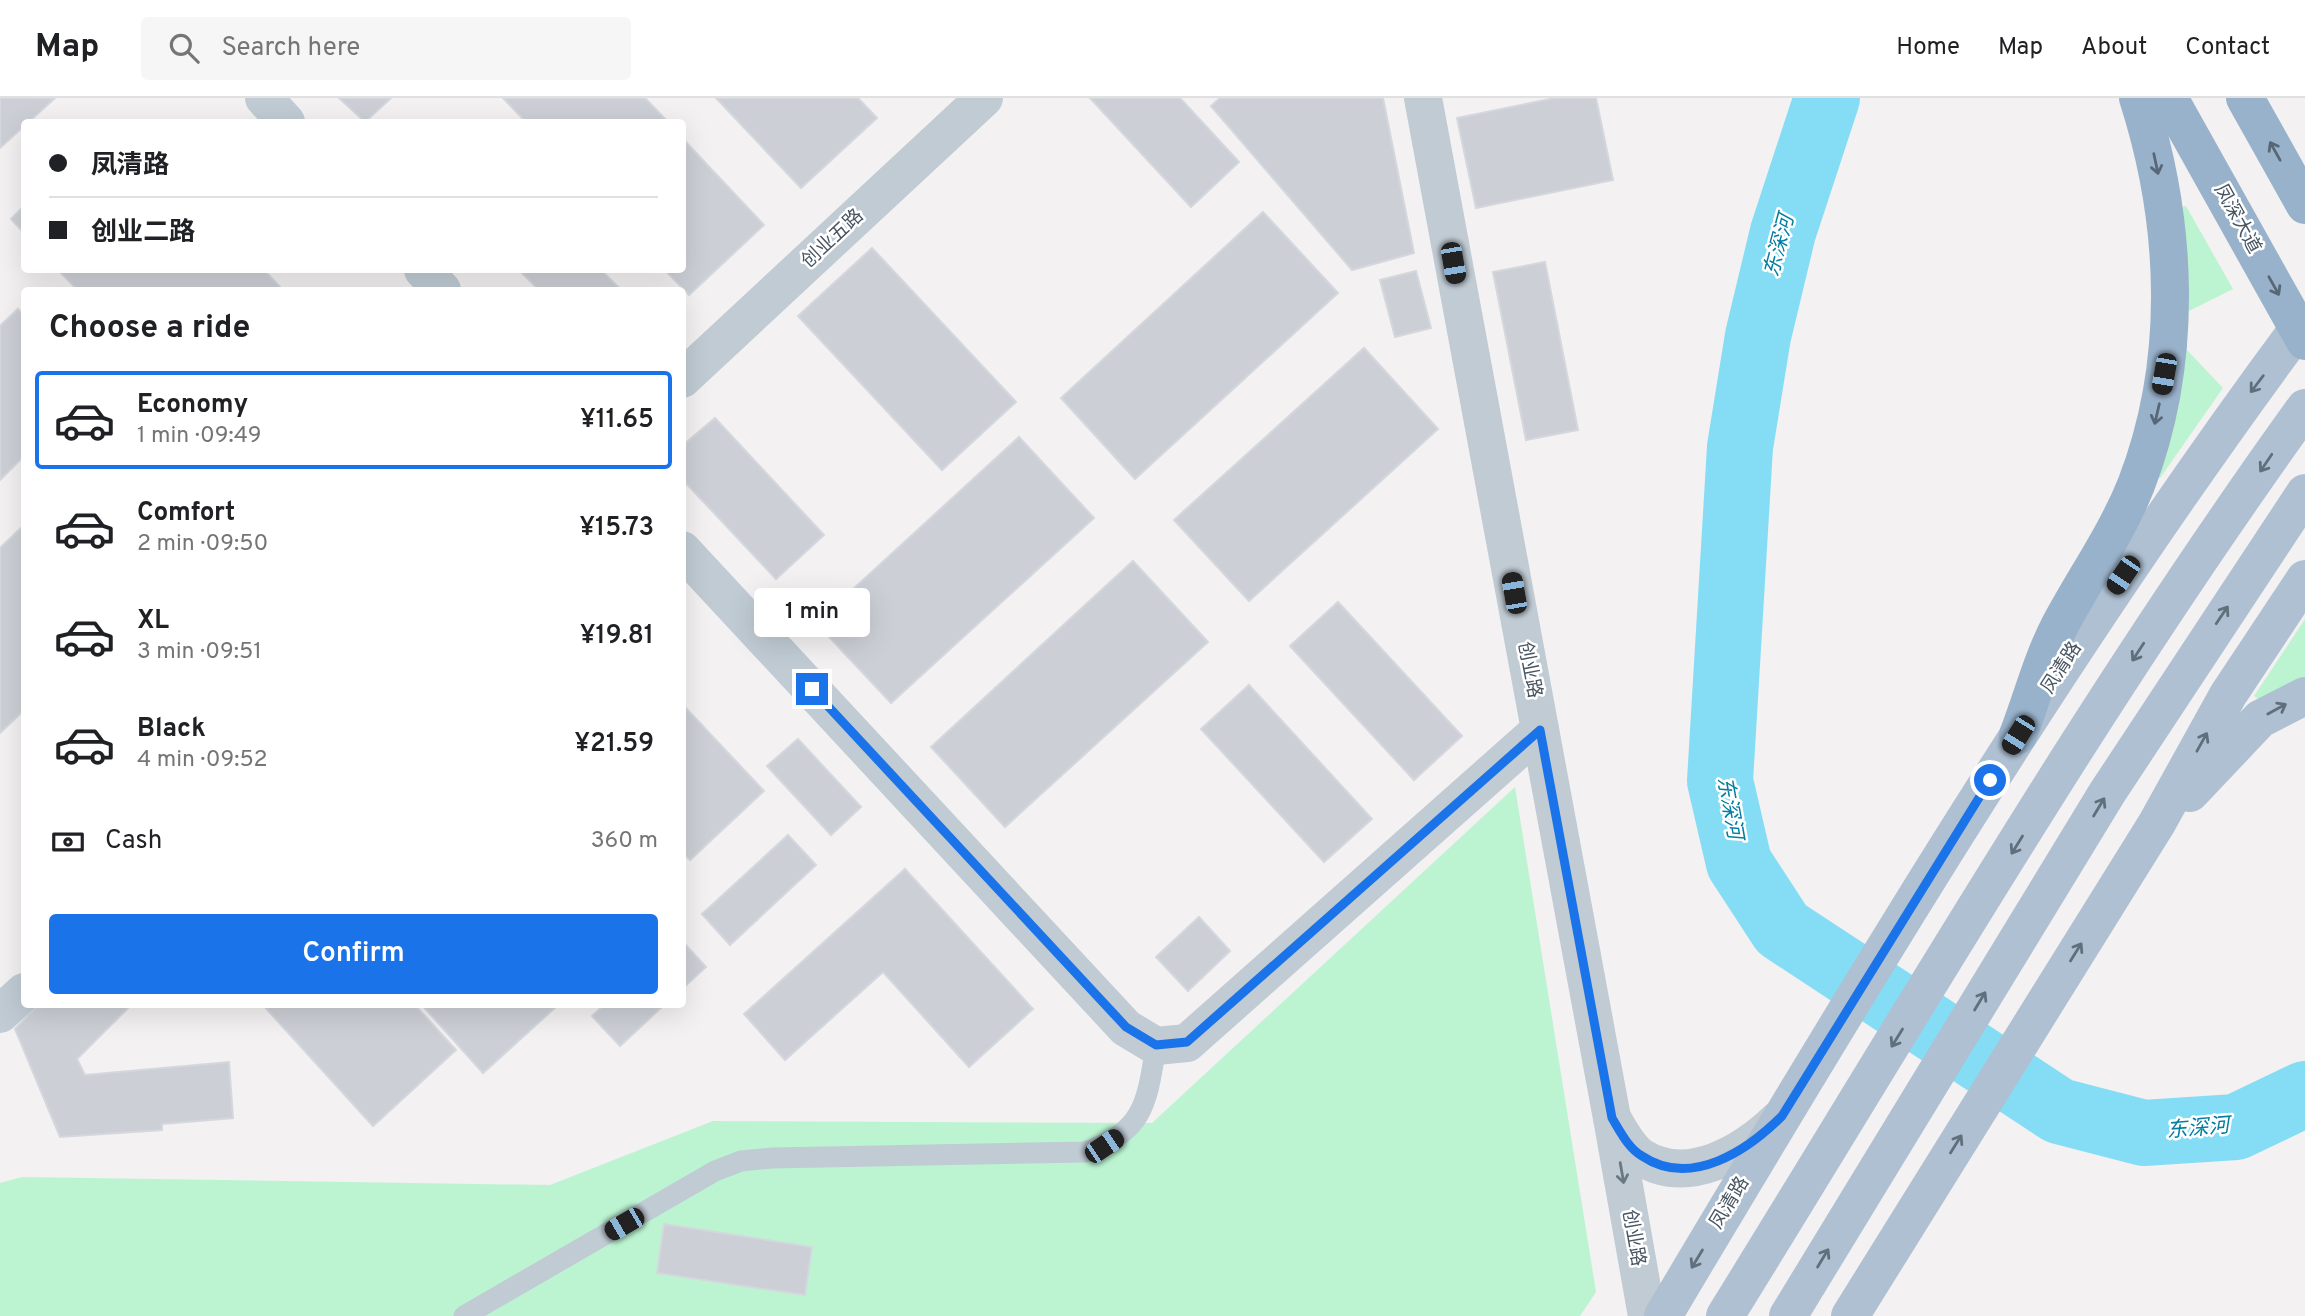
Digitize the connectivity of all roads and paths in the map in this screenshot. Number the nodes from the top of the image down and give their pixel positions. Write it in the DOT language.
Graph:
graph roads {
  1 [pos="264,98"];
  2 [pos="984,98"];
  3 [pos="1423,98"];
  4 [pos="2138,98"];
  5 [pos="2169,98"];
  6 [pos="2245,98"];
  7 [pos="283,119"];
  8 [pos="2305,205"];
  9 [pos="425,273"];
  10 [pos="439,287"];
  11 [pos="2303,330"];
  12 [pos="686,375"];
  13 [pos="2305,408"];
  14 [pos="2305,493"];
  15 [pos="686,554"];
  16 [pos="2305,579"];
  17 [pos="2305,696"];
  18 [pos="1540,730"];
  19 [pos="2018,735"];
  20 [pos="2157,822"];
  21 [pos="21,995"];
  22 [pos="0,1014"];
  23 [pos="1156,1045"];
  24 [pos="1782,1116"];
  25 [pos="1612,1118"];
  26 [pos="464,1316"];
  27 [pos="1647,1316"];
  28 [pos="1663,1316"];
  29 [pos="1725,1316"];
  30 [pos="1788,1316"];
  31 [pos="1850,1316"];
  1 -- 7 [label="street"];
  2 -- 12 [label="street, 创业五路"];
  3 -- 18 [label="street, 创业路"];
  4 -- 19 [label="highway, one-way"];
  5 -- 11 [label="highway, 凤深大道, one-way"];
  8 -- 6 [label="highway, one-way"];
  9 -- 10 [label="street"];
  11 -- 19 [label="main road, 凤清路, one-way"];
  13 -- 29 [label="main road, one-way"];
  30 -- 14 [label="main road, one-way"];
  15 -- 23 [label="street"];
  20 -- 16 [label="main road, one-way"];
  20 -- 17 [label="main road, one-way"];
  18 -- 23 [label="street"];
  18 -- 25 [label="street, 创业路"];
  19 -- 24 [label="main road, 凤清路"];
  31 -- 20 [label="main road, one-way"];
  21 -- 22 [label="street"];
  23 -- 26 [label="lane"];
  24 -- 25 [label="street, 创业路"];
  24 -- 28 [label="main road, 凤清路, one-way"];
  25 -- 27 [label="street, 创业路, one-way"];
}
